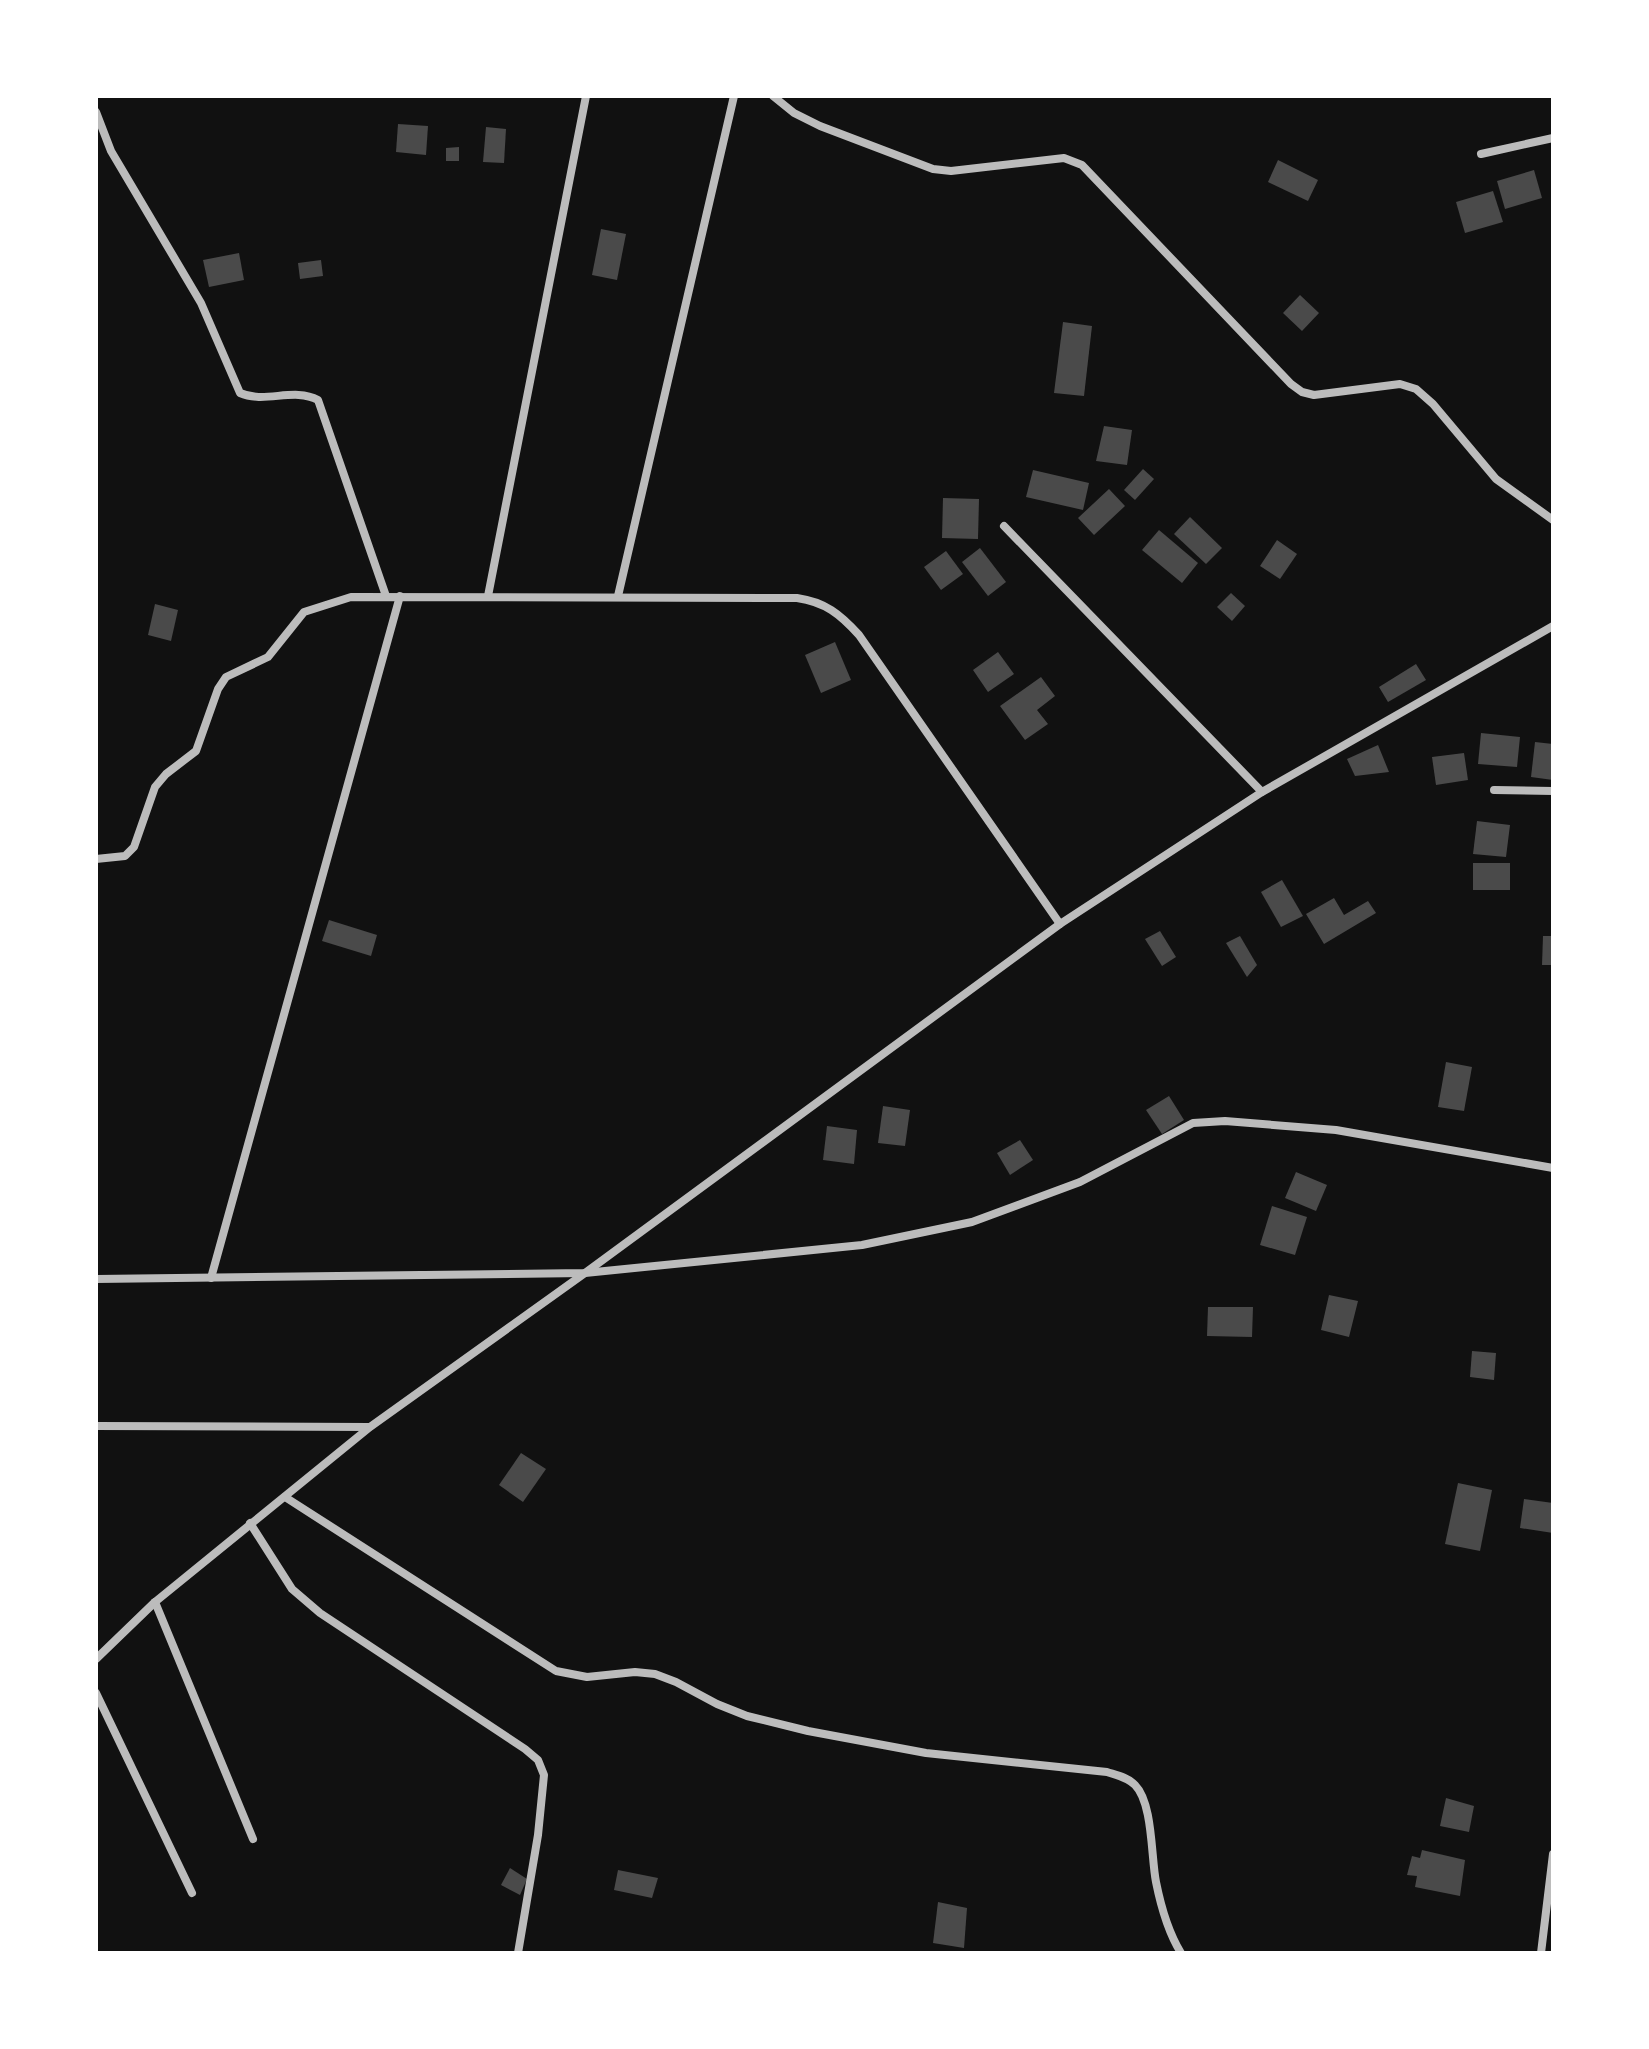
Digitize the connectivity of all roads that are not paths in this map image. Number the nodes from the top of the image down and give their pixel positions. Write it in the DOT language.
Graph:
graph roads {
  1 [pos="586,96"];
  2 [pos="734,96"];
  3 [pos="773,96"];
  4 [pos="96,112"];
  5 [pos="1553,138"];
  6 [pos="1481,154"];
  7 [pos="1553,520"];
  8 [pos="1004,526"];
  9 [pos="386,596"];
  10 [pos="400,596"];
  11 [pos="488,596"];
  12 [pos="618,596"];
  13 [pos="1553,626"];
  14 [pos="1494,790"];
  15 [pos="1553,791"];
  16 [pos="1262,792"];
  17 [pos="96,859"];
  18 [pos="1060,924"];
  19 [pos="1553,1168"];
  20 [pos="585,1273"];
  21 [pos="211,1278"];
  22 [pos="96,1279"];
  23 [pos="96,1426"];
  24 [pos="370,1427"];
  25 [pos="285,1497"];
  26 [pos="250,1523"];
  27 [pos="155,1602"];
  28 [pos="96,1659"];
  29 [pos="96,1693"];
  30 [pos="253,1839"];
  31 [pos="1553,1854"];
  32 [pos="192,1893"];
  33 [pos="518,1953"];
  34 [pos="1181,1953"];
  35 [pos="1541,1953"];
  1 -- 11 [label="street"];
  2 -- 12 [label="street"];
  3 -- 7 [label="street"];
  4 -- 9 [label="street"];
  5 -- 6 [label="street"];
  8 -- 16 [label="street"];
  9 -- 10 [label="street"];
  9 -- 17 [label="street"];
  10 -- 11 [label="street"];
  10 -- 21 [label="street"];
  11 -- 12 [label="street"];
  12 -- 18 [label="street"];
  13 -- 16 [label="street"];
  14 -- 15 [label="street"];
  16 -- 18 [label="street"];
  18 -- 20 [label="street"];
  19 -- 20 [label="street"];
  20 -- 21 [label="street"];
  20 -- 24 [label="street"];
  21 -- 22 [label="street"];
  23 -- 24 [label="street"];
  24 -- 25 [label="street"];
  25 -- 26 [label="street"];
  25 -- 34 [label="street"];
  26 -- 27 [label="street"];
  26 -- 33 [label="street"];
  27 -- 28 [label="street"];
  27 -- 30 [label="street"];
  29 -- 32 [label="street"];
  31 -- 35 [label="street"];
}
